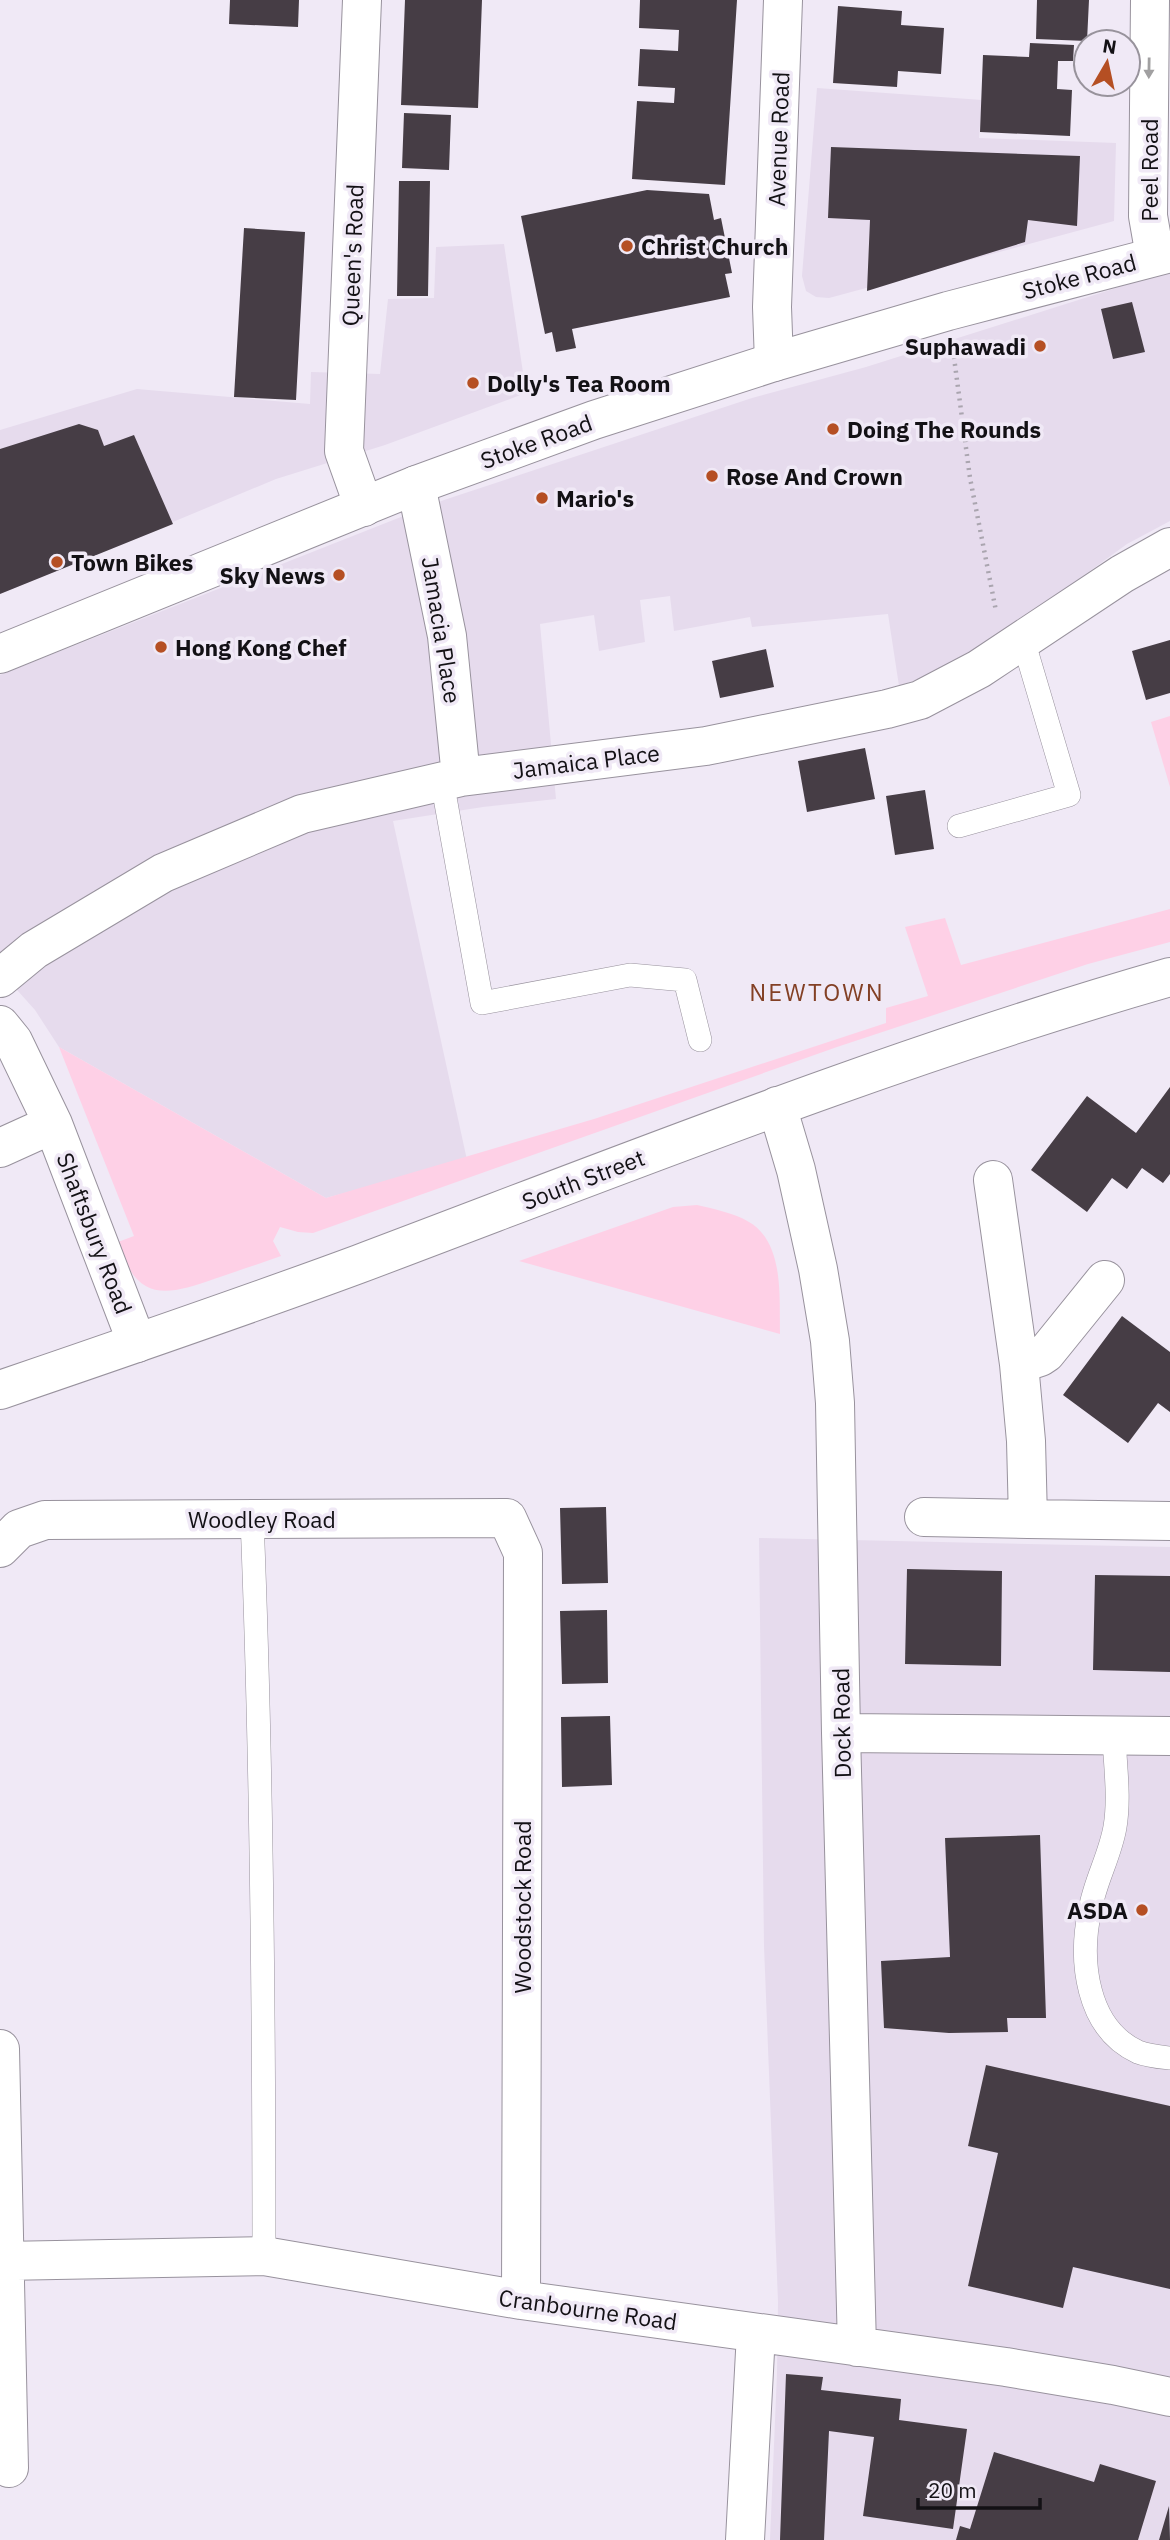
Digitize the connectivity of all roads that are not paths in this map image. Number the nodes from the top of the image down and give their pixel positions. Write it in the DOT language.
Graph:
graph roads {
  1 [pos="362,0"];
  2 [pos="783,0"];
  3 [pos="1150,0"];
  4 [pos="1163,254"];
  5 [pos="774,362"];
  6 [pos="416,485"];
  7 [pos="364,507"];
  8 [pos="1170,547"];
  9 [pos="1014,647"];
  10 [pos="0,654"];
  11 [pos="452,779"];
  12 [pos="959,826"];
  13 [pos="1170,977"];
  14 [pos="0,978"];
  15 [pos="0,1025"];
  16 [pos="699,1040"];
  17 [pos="777,1105"];
  18 [pos="52,1124"];
  19 [pos="0,1148"];
  20 [pos="993,1180"];
  21 [pos="1105,1280"];
  22 [pos="137,1343"];
  23 [pos="1019,1364"];
  24 [pos="0,1390"];
  25 [pos="924,1517"];
  26 [pos="507,1518"];
  27 [pos="252,1519"];
  28 [pos="1028,1519"];
  29 [pos="1170,1521"];
  30 [pos="9,1539"];
  31 [pos="841,1733"];
  32 [pos="1114,1735"];
  33 [pos="1170,1736"];
  34 [pos="0,2049"];
  35 [pos="1170,2058"];
  36 [pos="264,2256"];
  37 [pos="3,2261"];
  38 [pos="522,2300"];
  39 [pos="755,2333"];
  40 [pos="857,2347"];
  41 [pos="1170,2397"];
  42 [pos="9,2468"];
  43 [pos="745,2540"];
  1 -- 7 [label="street, Queen's Road"];
  2 -- 5 [label="street, Avenue Road"];
  3 -- 4 [label="street, Peel Road, one-way"];
  4 -- 5 [label="street, Stoke Road"];
  5 -- 6 [label="street, Stoke Road"];
  6 -- 7 [label="street, Stoke Road"];
  6 -- 11 [label="street, Jamacia Place"];
  7 -- 10 [label="street, Stoke Road"];
  8 -- 9 [label="street, Jamaica Place"];
  9 -- 11 [label="street, Jamaica Place"];
  9 -- 12 [label="lane"];
  11 -- 14 [label="street, Jamaica Place"];
  11 -- 16 [label="lane"];
  13 -- 17 [label="street, South Street"];
  15 -- 18 [label="street, Shaftsbury Road"];
  17 -- 22 [label="street, South Street"];
  17 -- 31 [label="street, Dock Road"];
  18 -- 19 [label="street, Shaftsbury Road"];
  18 -- 22 [label="street, Shaftsbury Road"];
  20 -- 23 [label="street"];
  21 -- 23 [label="street"];
  22 -- 24 [label="street, South Street"];
  23 -- 28 [label="street"];
  25 -- 28 [label="street"];
  26 -- 27 [label="street, Woodley Road"];
  26 -- 38 [label="street, Woodstock Road"];
  27 -- 30 [label="street, Woodley Road"];
  27 -- 36 [label="lane"];
  28 -- 29 [label="street"];
  31 -- 32 [label="street"];
  31 -- 40 [label="street, Dock Road"];
  32 -- 33 [label="street"];
  32 -- 35 [label="lane"];
  34 -- 37 [label="street"];
  36 -- 37 [label="street, Cranbourne Road"];
  36 -- 38 [label="street, Cranbourne Road"];
  37 -- 42 [label="street"];
  38 -- 39 [label="street, Cranbourne Road"];
  39 -- 40 [label="street, Cranbourne Road"];
  39 -- 43 [label="street"];
  40 -- 41 [label="street, Cranbourne Road"];
}
